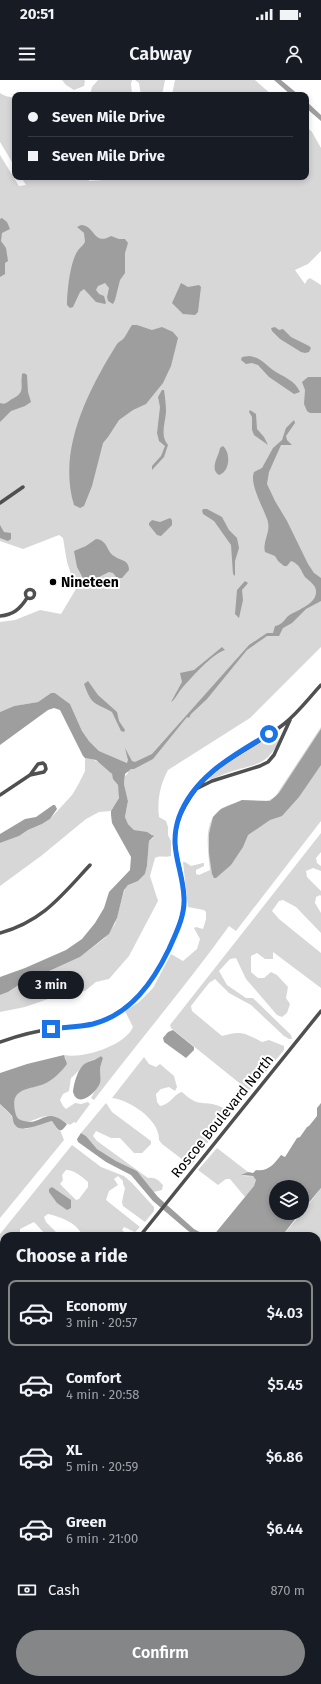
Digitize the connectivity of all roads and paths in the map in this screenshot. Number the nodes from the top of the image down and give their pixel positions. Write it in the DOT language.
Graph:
graph roads {
  1 [pos="23,487"];
  2 [pos="0,503"];
  3 [pos="27,598"];
  4 [pos="0,616"];
  5 [pos="321,684"];
  6 [pos="293,716"];
  7 [pos="30,776"];
  8 [pos="194,792"];
  9 [pos="0,795"];
  10 [pos="90,865"];
  11 [pos="0,933"];
  12 [pos="321,1011"];
  13 [pos="0,1042"];
  14 [pos="143,1232"];
  1 -- 2 [label="street"];
  3 -- 4 [label="street"];
  5 -- 6 [label="street"];
  6 -- 8 [label="street"];
  6 -- 8 [label="street"];
  7 -- 7 [label="street"];
  7 -- 9 [label="street"];
  8 -- 13 [label="street"];
  10 -- 11 [label="street"];
  12 -- 14 [label="street, Roscoe Boulevard North"];
}
